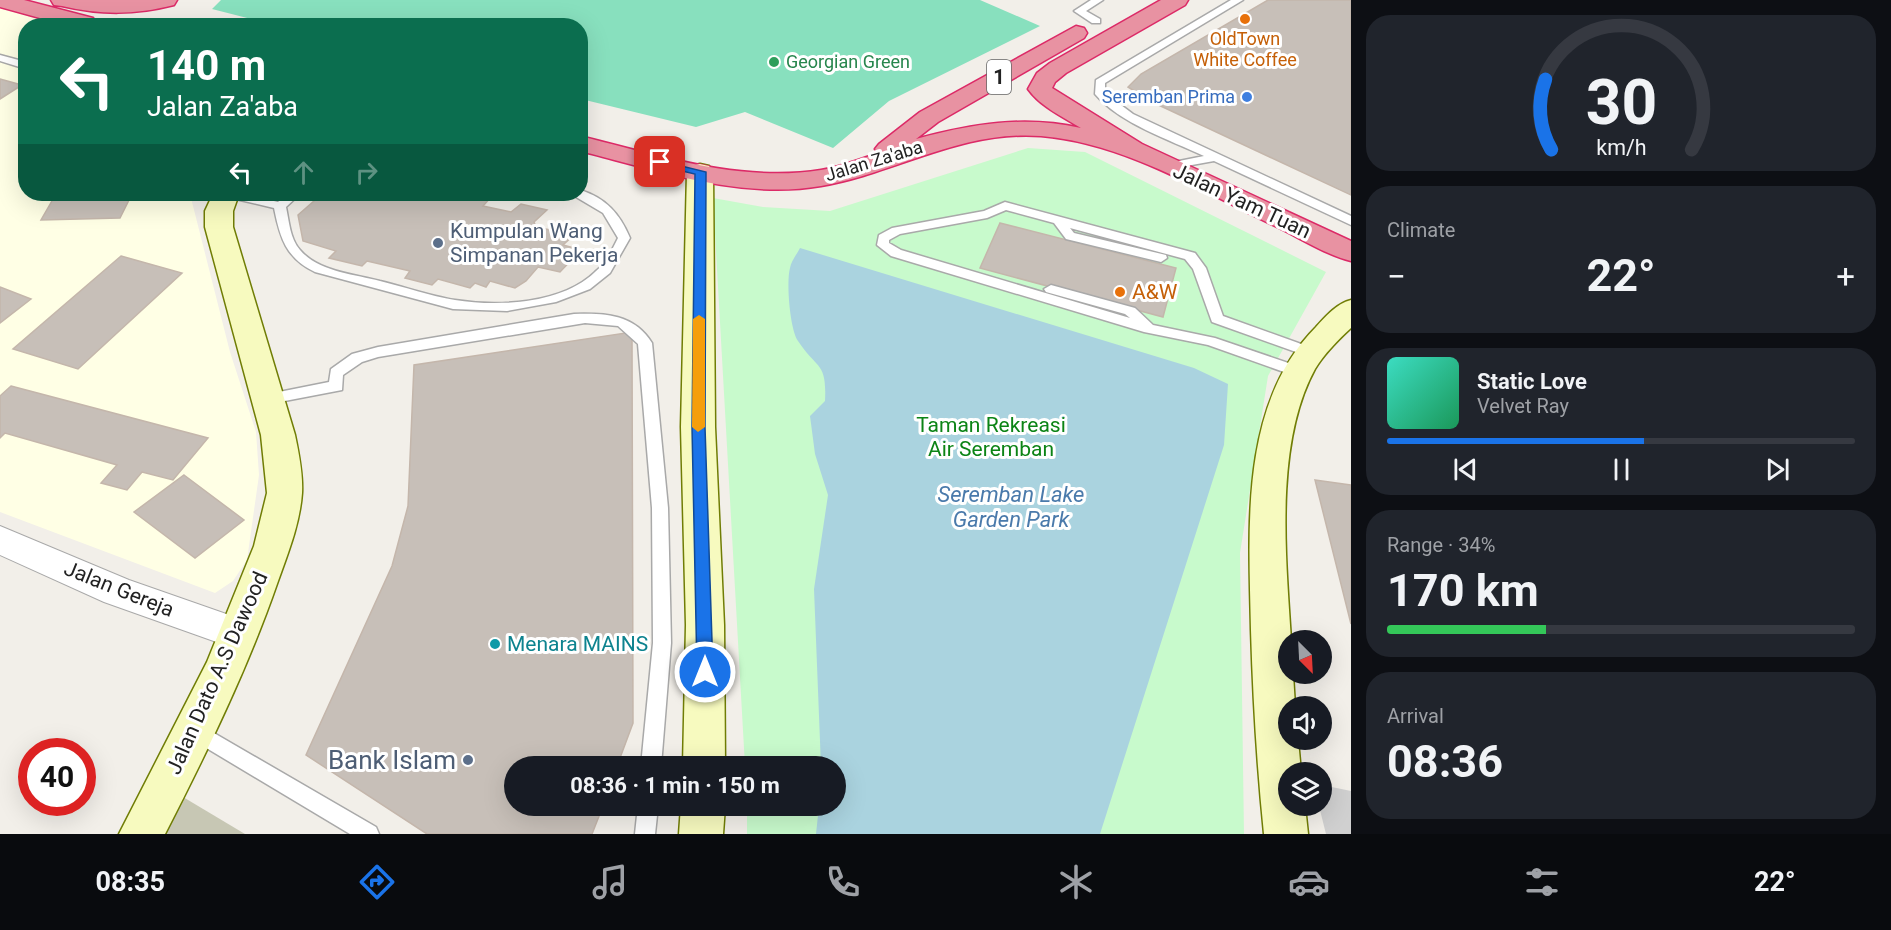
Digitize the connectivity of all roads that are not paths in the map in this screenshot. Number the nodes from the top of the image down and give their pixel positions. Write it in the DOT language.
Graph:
graph roads {
  1 [pos="0,0"];
  2 [pos="62,0"];
  3 [pos="1136,0"];
  4 [pos="1177,0"];
  5 [pos="1238,0"];
  6 [pos="157,7"];
  7 [pos="1097,11"];
  8 [pos="64,18"];
  9 [pos="0,58"];
  10 [pos="18,64"];
  11 [pos="588,145"];
  12 [pos="1133,149"];
  13 [pos="1216,157"];
  14 [pos="869,163"];
  15 [pos="1168,167"];
  16 [pos="700,172"];
  17 [pos="588,197"];
  18 [pos="223,201"];
  19 [pos="260,201"];
  20 [pos="286,201"];
  21 [pos="280,206"];
  22 [pos="1351,221"];
  23 [pos="1351,252"];
  24 [pos="1351,310"];
  25 [pos="1217,320"];
  26 [pos="1210,341"];
  27 [pos="1304,362"];
  28 [pos="269,399"];
  29 [pos="0,540"];
  30 [pos="239,634"];
  31 [pos="195,731"];
  32 [pos="652,756"];
  33 [pos="704,756"];
  34 [pos="647,816"];
  35 [pos="702,816"];
  36 [pos="141,834"];
  37 [pos="369,834"];
  38 [pos="645,834"];
  39 [pos="701,834"];
  40 [pos="1286,834"];
  1 -- 8 [label="highway"];
  2 -- 6 [label="highway"];
  3 -- 7 [label="highway, 1"];
  4 -- 12 [label="highway, 1"];
  5 -- 13 [label="lane"];
  7 -- 14 [label="highway, 1"];
  9 -- 10 [label="lane"];
  11 -- 16 [label="highway, Jalan Za'aba / 1"];
  12 -- 14 [label="highway, Jalan Za'aba / 1"];
  12 -- 15 [label="highway, Jalan Yam Tuan / 1"];
  13 -- 15 [label="lane"];
  13 -- 22 [label="lane"];
  14 -- 16 [label="highway, Jalan Za'aba / 1"];
  15 -- 23 [label="highway, Jalan Yam Tuan / 1"];
  16 -- 33 [label="street"];
  17 -- 21 [label="lane"];
  18 -- 28 [label="street, Jalan Dato A.S Dawood"];
  19 -- 21 [label="lane"];
  20 -- 21 [label="lane"];
  24 -- 27 [label="street"];
  25 -- 26 [label="lane"];
  25 -- 26 [label="lane"];
  25 -- 27 [label="lane"];
  26 -- 27 [label="lane"];
  27 -- 40 [label="street"];
  28 -- 30 [label="street, Jalan Dato A.S Dawood"];
  28 -- 32 [label="lane"];
  29 -- 30 [label="street, Jalan Gereja"];
  30 -- 31 [label="street, Jalan Dato A.S Dawood"];
  31 -- 36 [label="street, Jalan Dato A.S Dawood"];
  31 -- 37 [label="lane"];
  34 -- 38 [label="lane"];
  35 -- 39 [label="street"];
}
